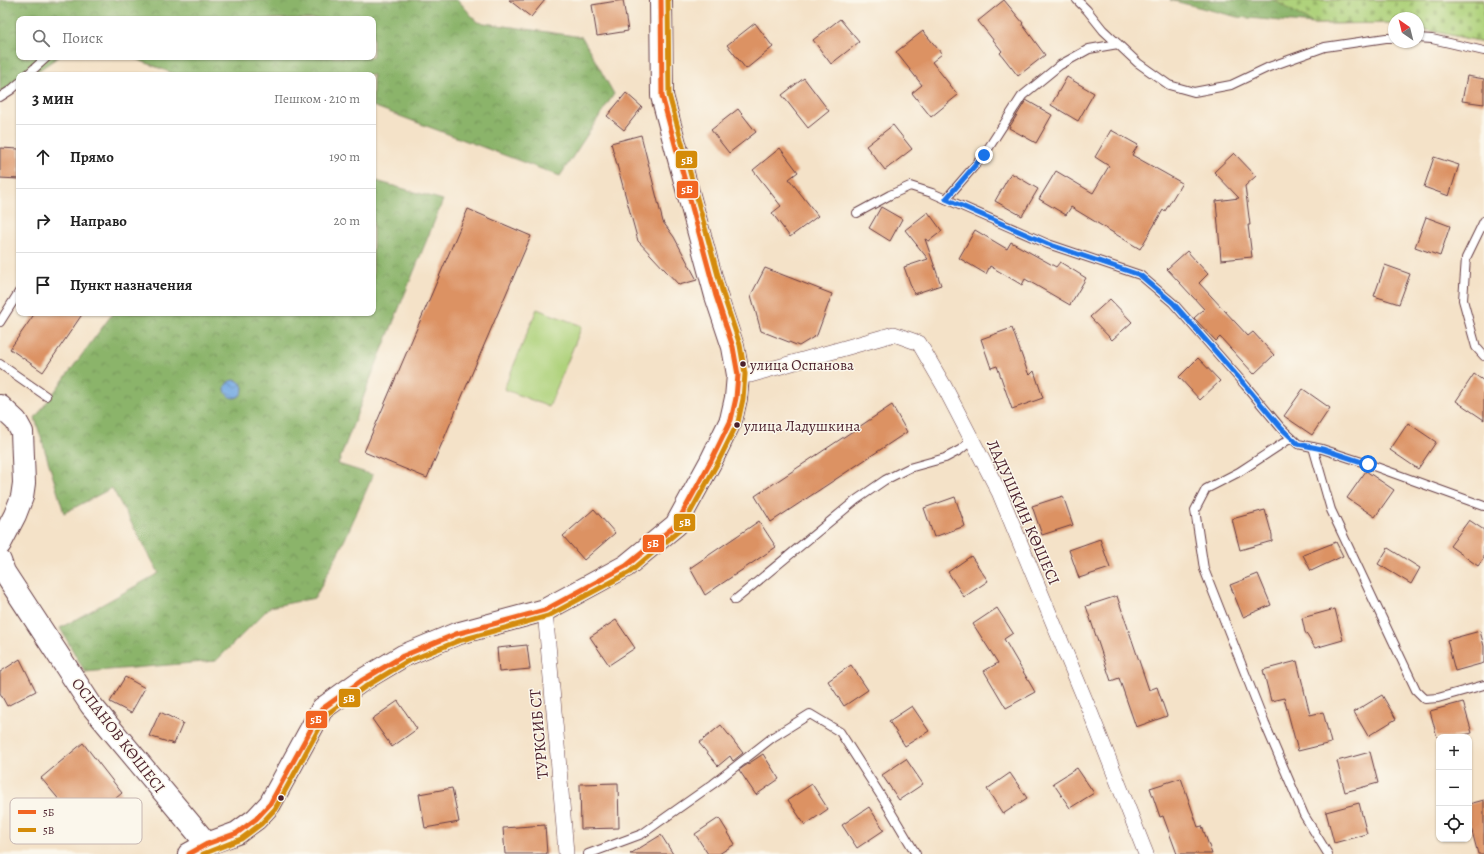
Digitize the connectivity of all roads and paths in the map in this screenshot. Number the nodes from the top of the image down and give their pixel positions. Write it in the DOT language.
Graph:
graph roads {
  1 [pos="1077,0"];
  2 [pos="659,1"];
  3 [pos="1388,38"];
  4 [pos="1424,38"];
  5 [pos="1118,44"];
  6 [pos="1484,51"];
  7 [pos="44,60"];
  8 [pos="30,72"];
  9 [pos="16,86"];
  10 [pos="0,97"];
  11 [pos="946,199"];
  12 [pos="857,213"];
  13 [pos="1484,221"];
  14 [pos="16,297"];
  15 [pos="0,322"];
  16 [pos="1484,356"];
  17 [pos="0,364"];
  18 [pos="738,375"];
  19 [pos="46,396"];
  20 [pos="0,406"];
  21 [pos="1291,438"];
  22 [pos="972,440"];
  23 [pos="1313,447"];
  24 [pos="1484,506"];
  25 [pos="0,544"];
  26 [pos="0,561"];
  27 [pos="735,600"];
  28 [pos="545,610"];
  29 [pos="1484,685"];
  30 [pos="198,849"];
  31 [pos="566,854"];
  32 [pos="588,854"];
  33 [pos="916,854"];
  34 [pos="1146,854"];
  35 [pos="1328,854"];
  1 -- 5 [label="lane"];
  2 -- 18 [label="street, ОСПАНОВ КӨШЕСІ"];
  3 -- 5 [label="lane"];
  4 -- 6 [label="lane"];
  5 -- 11 [label="lane"];
  7 -- 8 [label="lane"];
  9 -- 10 [label="lane"];
  11 -- 12 [label="lane"];
  11 -- 21 [label="lane"];
  13 -- 16 [label="lane"];
  14 -- 15 [label="lane"];
  17 -- 19 [label="lane"];
  18 -- 22 [label="street, ЛАДУШКИН КӨШЕСІ"];
  18 -- 28 [label="street, ОСПАНОВ КӨШЕСІ"];
  20 -- 25 [label="street"];
  21 -- 23 [label="lane"];
  21 -- 35 [label="lane"];
  22 -- 27 [label="lane"];
  22 -- 34 [label="street, ЛАДУШКИН КӨШЕСІ"];
  23 -- 24 [label="lane"];
  23 -- 29 [label="lane"];
  26 -- 30 [label="street, ОСПАНОВ КӨШЕСІ"];
  28 -- 30 [label="street, ОСПАНОВ КӨШЕСІ"];
  28 -- 31 [label="street, ТУРКСИБ СТ"];
  32 -- 33 [label="lane"];
}
